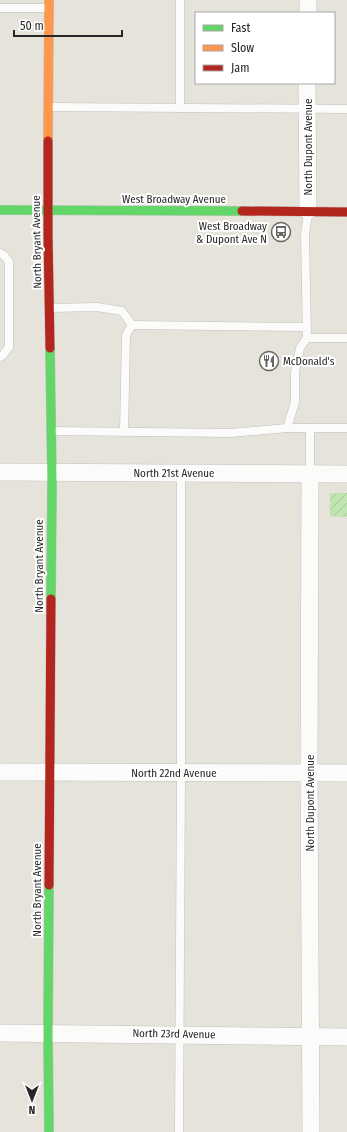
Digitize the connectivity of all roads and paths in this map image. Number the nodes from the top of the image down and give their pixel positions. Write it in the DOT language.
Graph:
graph roads {
  1 [pos="180,0"];
  2 [pos="308,0"];
  3 [pos="49,4"];
  4 [pos="0,8"];
  5 [pos="308,12"];
  6 [pos="307,84"];
  7 [pos="49,107"];
  8 [pos="180,108"];
  9 [pos="307,109"];
  10 [pos="347,109"];
  11 [pos="0,210"];
  12 [pos="48,210"];
  13 [pos="308,212"];
  14 [pos="347,212"];
  15 [pos="0,253"];
  16 [pos="49,308"];
  17 [pos="132,325"];
  18 [pos="307,327"];
  19 [pos="307,338"];
  20 [pos="347,338"];
  21 [pos="0,357"];
  22 [pos="287,428"];
  23 [pos="310,428"];
  24 [pos="347,428"];
  25 [pos="51,431"];
  26 [pos="124,432"];
  27 [pos="0,472"];
  28 [pos="52,472"];
  29 [pos="180,473"];
  30 [pos="310,474"];
  31 [pos="347,474"];
  32 [pos="0,772"];
  33 [pos="50,772"];
  34 [pos="181,773"];
  35 [pos="309,773"];
  36 [pos="347,774"];
  37 [pos="0,1033"];
  38 [pos="48,1033"];
  39 [pos="180,1034"];
  40 [pos="311,1037"];
  41 [pos="347,1037"];
  42 [pos="49,1132"];
  43 [pos="179,1132"];
  44 [pos="311,1132"];
  1 -- 8 [label="lane"];
  2 -- 5 [label="street"];
  3 -- 4 [label="lane"];
  3 -- 7 [label="street, North Bryant Avenue"];
  6 -- 9 [label="street, North Dupont Avenue"];
  7 -- 8 [label="lane"];
  7 -- 12 [label="street, North Bryant Avenue"];
  8 -- 9 [label="lane"];
  9 -- 10 [label="lane"];
  9 -- 13 [label="street, North Dupont Avenue"];
  11 -- 12 [label="street, West Broadway Avenue"];
  12 -- 13 [label="street, West Broadway Avenue"];
  12 -- 16 [label="street, North Bryant Avenue"];
  13 -- 14 [label="street, West Broadway Avenue"];
  13 -- 18 [label="lane"];
  15 -- 21 [label="lane"];
  16 -- 17 [label="lane"];
  16 -- 25 [label="street, North Bryant Avenue"];
  17 -- 18 [label="lane"];
  17 -- 26 [label="lane"];
  18 -- 19 [label="lane"];
  19 -- 20 [label="lane"];
  19 -- 22 [label="lane"];
  22 -- 23 [label="lane"];
  22 -- 26 [label="lane"];
  23 -- 24 [label="lane"];
  23 -- 30 [label="lane"];
  25 -- 26 [label="lane"];
  25 -- 28 [label="street, North Bryant Avenue"];
  27 -- 28 [label="street, North 21st Avenue"];
  28 -- 29 [label="street, North 21st Avenue"];
  28 -- 33 [label="street, North Bryant Avenue"];
  29 -- 30 [label="street, North 21st Avenue"];
  29 -- 34 [label="lane"];
  30 -- 31 [label="street, North 21st Avenue"];
  30 -- 35 [label="street, North Dupont Avenue"];
  32 -- 33 [label="street, North 22nd Avenue"];
  33 -- 34 [label="street, North 22nd Avenue"];
  33 -- 38 [label="street, North Bryant Avenue"];
  34 -- 35 [label="street, North 22nd Avenue"];
  34 -- 39 [label="lane"];
  35 -- 36 [label="street, North 22nd Avenue"];
  35 -- 40 [label="street, North Dupont Avenue"];
  37 -- 38 [label="street, North 23rd Avenue"];
  38 -- 39 [label="street, North 23rd Avenue"];
  38 -- 42 [label="street, North Bryant Avenue"];
  39 -- 40 [label="street, North 23rd Avenue"];
  39 -- 43 [label="lane"];
  40 -- 41 [label="street, North 23rd Avenue"];
  40 -- 44 [label="street, North Dupont Avenue"];
}
